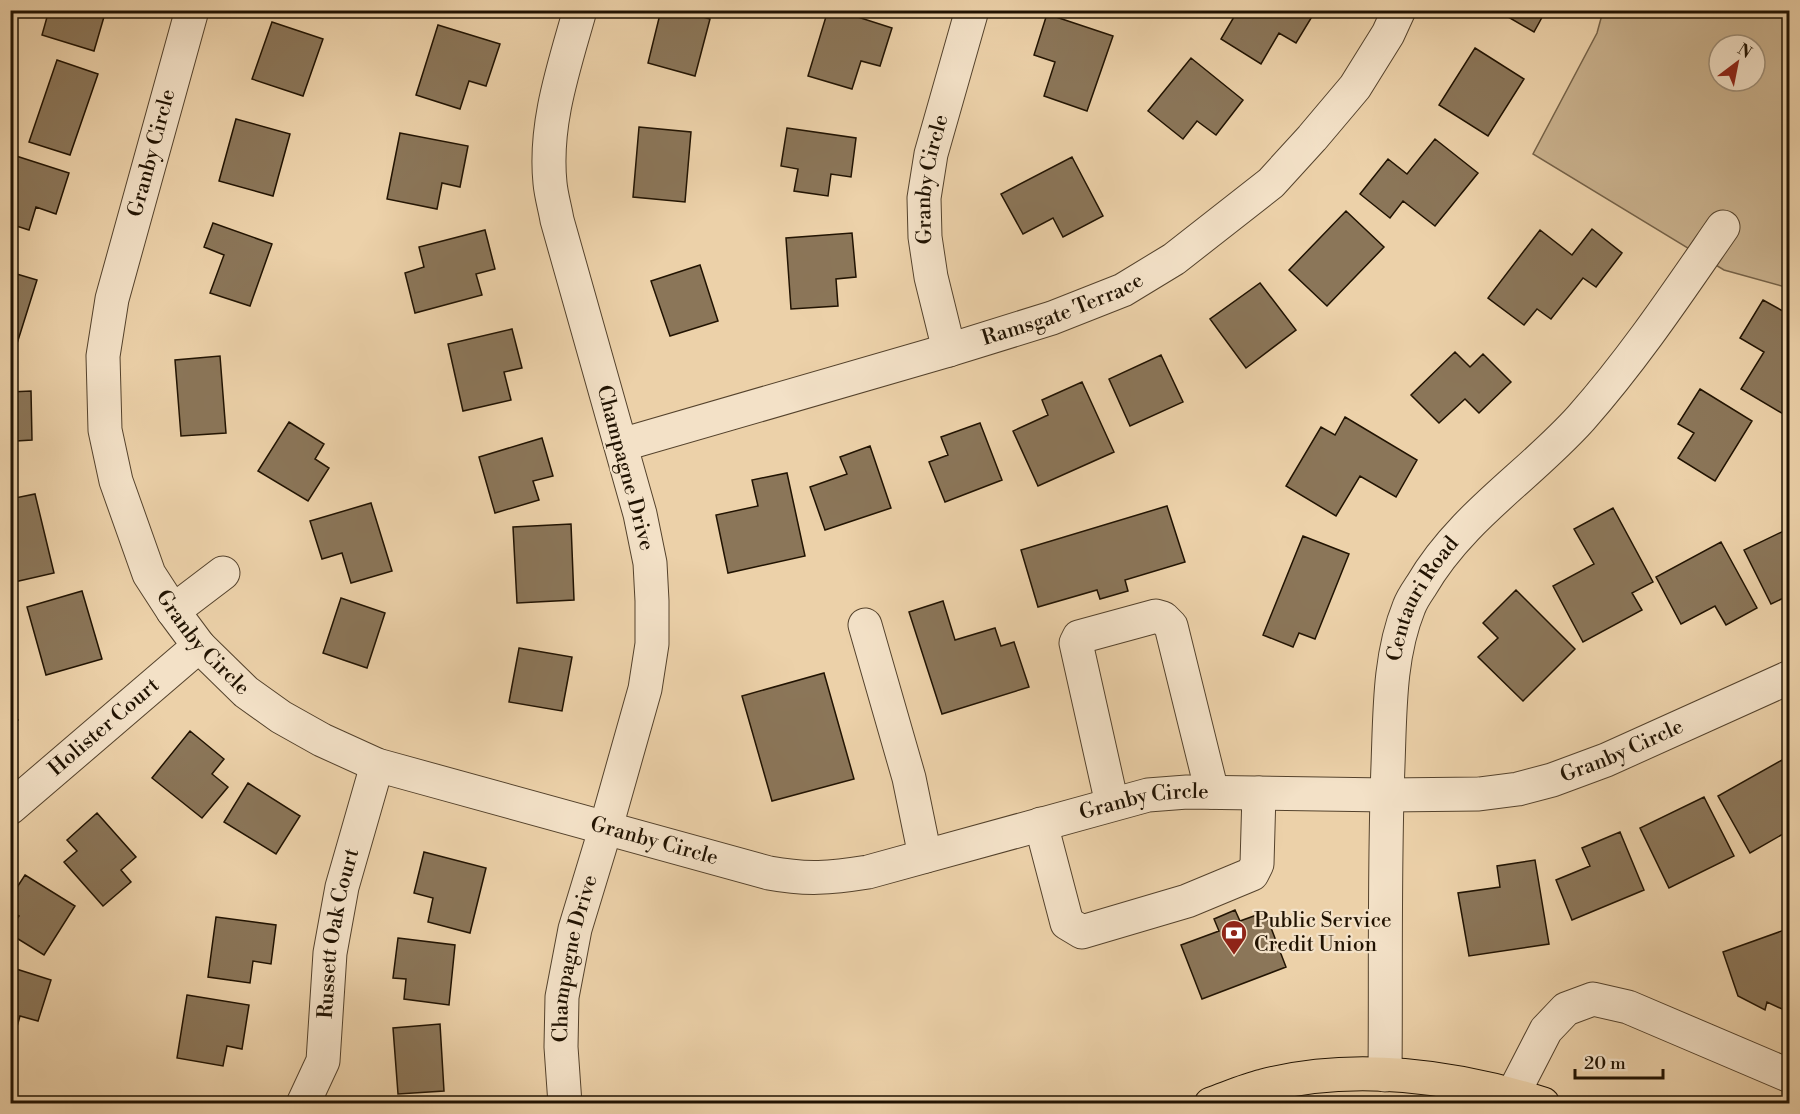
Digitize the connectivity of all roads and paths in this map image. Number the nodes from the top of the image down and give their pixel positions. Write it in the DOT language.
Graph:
graph roads {
  1 [pos="192,10"];
  2 [pos="580,10"];
  3 [pos="972,10"];
  4 [pos="1399,10"];
  5 [pos="1723,227"];
  6 [pos="949,351"];
  7 [pos="621,445"];
  8 [pos="223,573"];
  9 [pos="173,611"];
  10 [pos="865,625"];
  11 [pos="200,646"];
  12 [pos="1790,677"];
  13 [pos="377,765"];
  14 [pos="1212,792"];
  15 [pos="1259,793"];
  16 [pos="1387,795"];
  17 [pos="1112,804"];
  18 [pos="10,808"];
  19 [pos="1041,824"];
  20 [pos="606,827"];
  21 [pos="925,856"];
  22 [pos="1385,1075"];
  23 [pos="1790,1076"];
  24 [pos="1528,1099"];
  25 [pos="303,1104"];
  26 [pos="565,1104"];
  27 [pos="1211,1104"];
  1 -- 9 [label="street, Granby Circle"];
  2 -- 7 [label="street, Champagne Drive"];
  3 -- 6 [label="street, Granby Circle"];
  4 -- 6 [label="street, Ramsgate Terrace"];
  5 -- 16 [label="street, Centauri Road"];
  6 -- 7 [label="street, Ramsgate Terrace"];
  7 -- 20 [label="street, Champagne Drive"];
  8 -- 9 [label="street"];
  9 -- 11 [label="street, Granby Circle"];
  10 -- 21 [label="street"];
  11 -- 13 [label="street, Granby Circle"];
  11 -- 18 [label="street, Holister Court"];
  12 -- 16 [label="street, Granby Circle"];
  13 -- 20 [label="street, Granby Circle"];
  13 -- 25 [label="street, Russett Oak Court"];
  14 -- 15 [label="street, Granby Circle"];
  14 -- 17 [label="street, Granby Circle"];
  14 -- 17 [label="street"];
  15 -- 16 [label="street, Granby Circle"];
  15 -- 19 [label="street"];
  16 -- 22 [label="street, Centauri Road"];
  17 -- 19 [label="street, Granby Circle"];
  19 -- 21 [label="street, Granby Circle"];
  20 -- 21 [label="street, Granby Circle"];
  20 -- 26 [label="street, Champagne Drive"];
  22 -- 24 [label="main road"];
  22 -- 27 [label="main road"];
  23 -- 24 [label="street"];
}
